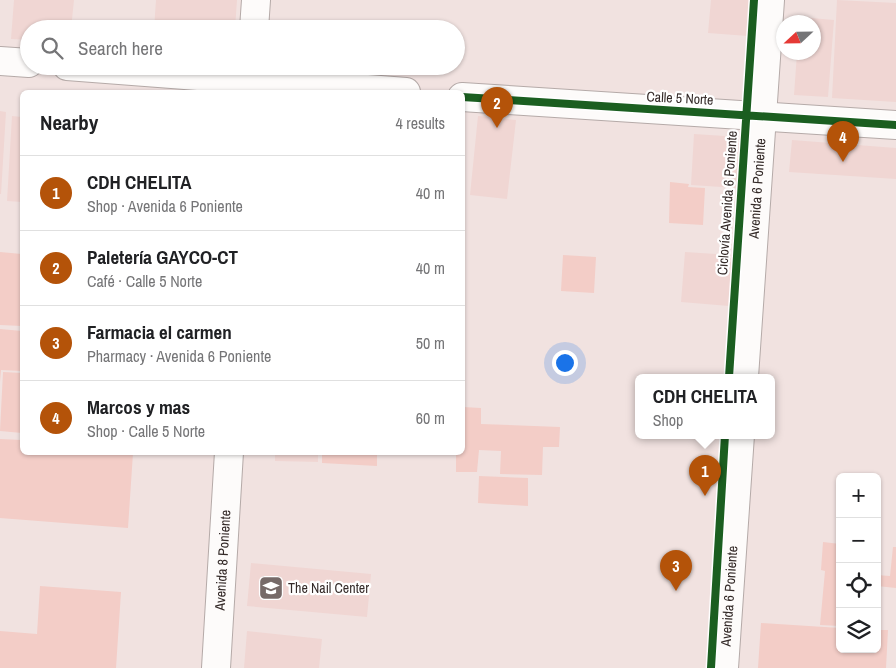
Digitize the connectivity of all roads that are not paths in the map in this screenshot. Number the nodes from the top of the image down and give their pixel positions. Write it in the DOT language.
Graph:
graph roads {
  1 [pos="256,0"];
  2 [pos="770,0"];
  3 [pos="255,20"];
  4 [pos="0,61"];
  5 [pos="20,62"];
  6 [pos="186,75"];
  7 [pos="251,80"];
  8 [pos="380,90"];
  9 [pos="465,97"];
  10 [pos="762,116"];
  11 [pos="896,125"];
  12 [pos="744,374"];
  13 [pos="740,439"];
  14 [pos="229,455"];
  15 [pos="216,668"];
  16 [pos="724,668"];
  1 -- 3 [label="street"];
  2 -- 10 [label="street, Avenida 6 Poniente"];
  4 -- 5 [label="street"];
  6 -- 7 [label="street"];
  7 -- 8 [label="street"];
  9 -- 10 [label="street, Calle 5 Norte"];
  10 -- 11 [label="street, Calle 5 Norte"];
  10 -- 12 [label="street, Avenida 6 Poniente"];
  13 -- 16 [label="street, Avenida 6 Poniente"];
  14 -- 15 [label="street, Avenida 8 Poniente"];
}
